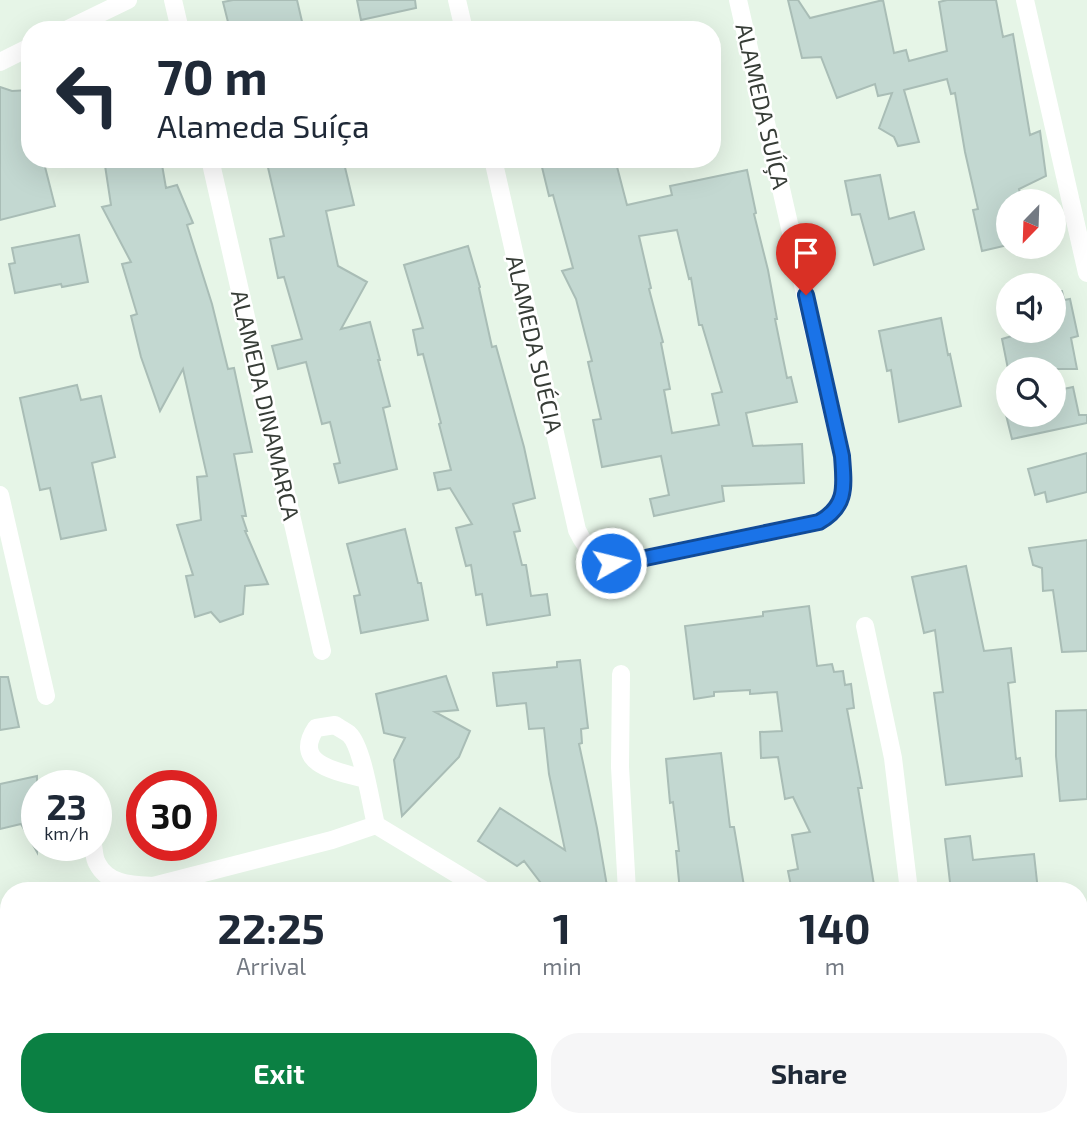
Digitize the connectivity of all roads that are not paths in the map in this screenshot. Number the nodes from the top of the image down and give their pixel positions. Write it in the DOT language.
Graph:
graph roads {
  1 [pos="128,0"];
  2 [pos="173,0"];
  3 [pos="457,0"];
  4 [pos="738,0"];
  5 [pos="1025,0"];
  6 [pos="85,21"];
  7 [pos="178,21"];
  8 [pos="462,21"];
  9 [pos="21,52"];
  10 [pos="0,62"];
  11 [pos="212,168"];
  12 [pos="495,168"];
  13 [pos="1087,272"];
  14 [pos="0,495"];
  15 [pos="577,530"];
  16 [pos="865,626"];
  17 [pos="323,650"];
  18 [pos="621,674"];
  19 [pos="46,696"];
  20 [pos="366,779"];
  21 [pos="376,825"];
  22 [pos="96,861"];
  23 [pos="120,882"];
  24 [pos="169,882"];
  25 [pos="470,882"];
  26 [pos="626,882"];
  27 [pos="908,882"];
  1 -- 6 [label="street"];
  2 -- 7 [label="street"];
  3 -- 8 [label="street"];
  4 -- 15 [label="street, ALAMEDA SUÍÇA"];
  5 -- 13 [label="street"];
  9 -- 10 [label="street"];
  11 -- 17 [label="street, ALAMEDA DINAMARCA"];
  12 -- 15 [label="street, ALAMEDA SUÉCIA"];
  14 -- 19 [label="street"];
  16 -- 27 [label="street"];
  18 -- 26 [label="street"];
  20 -- 21 [label="street"];
  21 -- 24 [label="street"];
  21 -- 25 [label="street"];
  22 -- 23 [label="street"];
}
